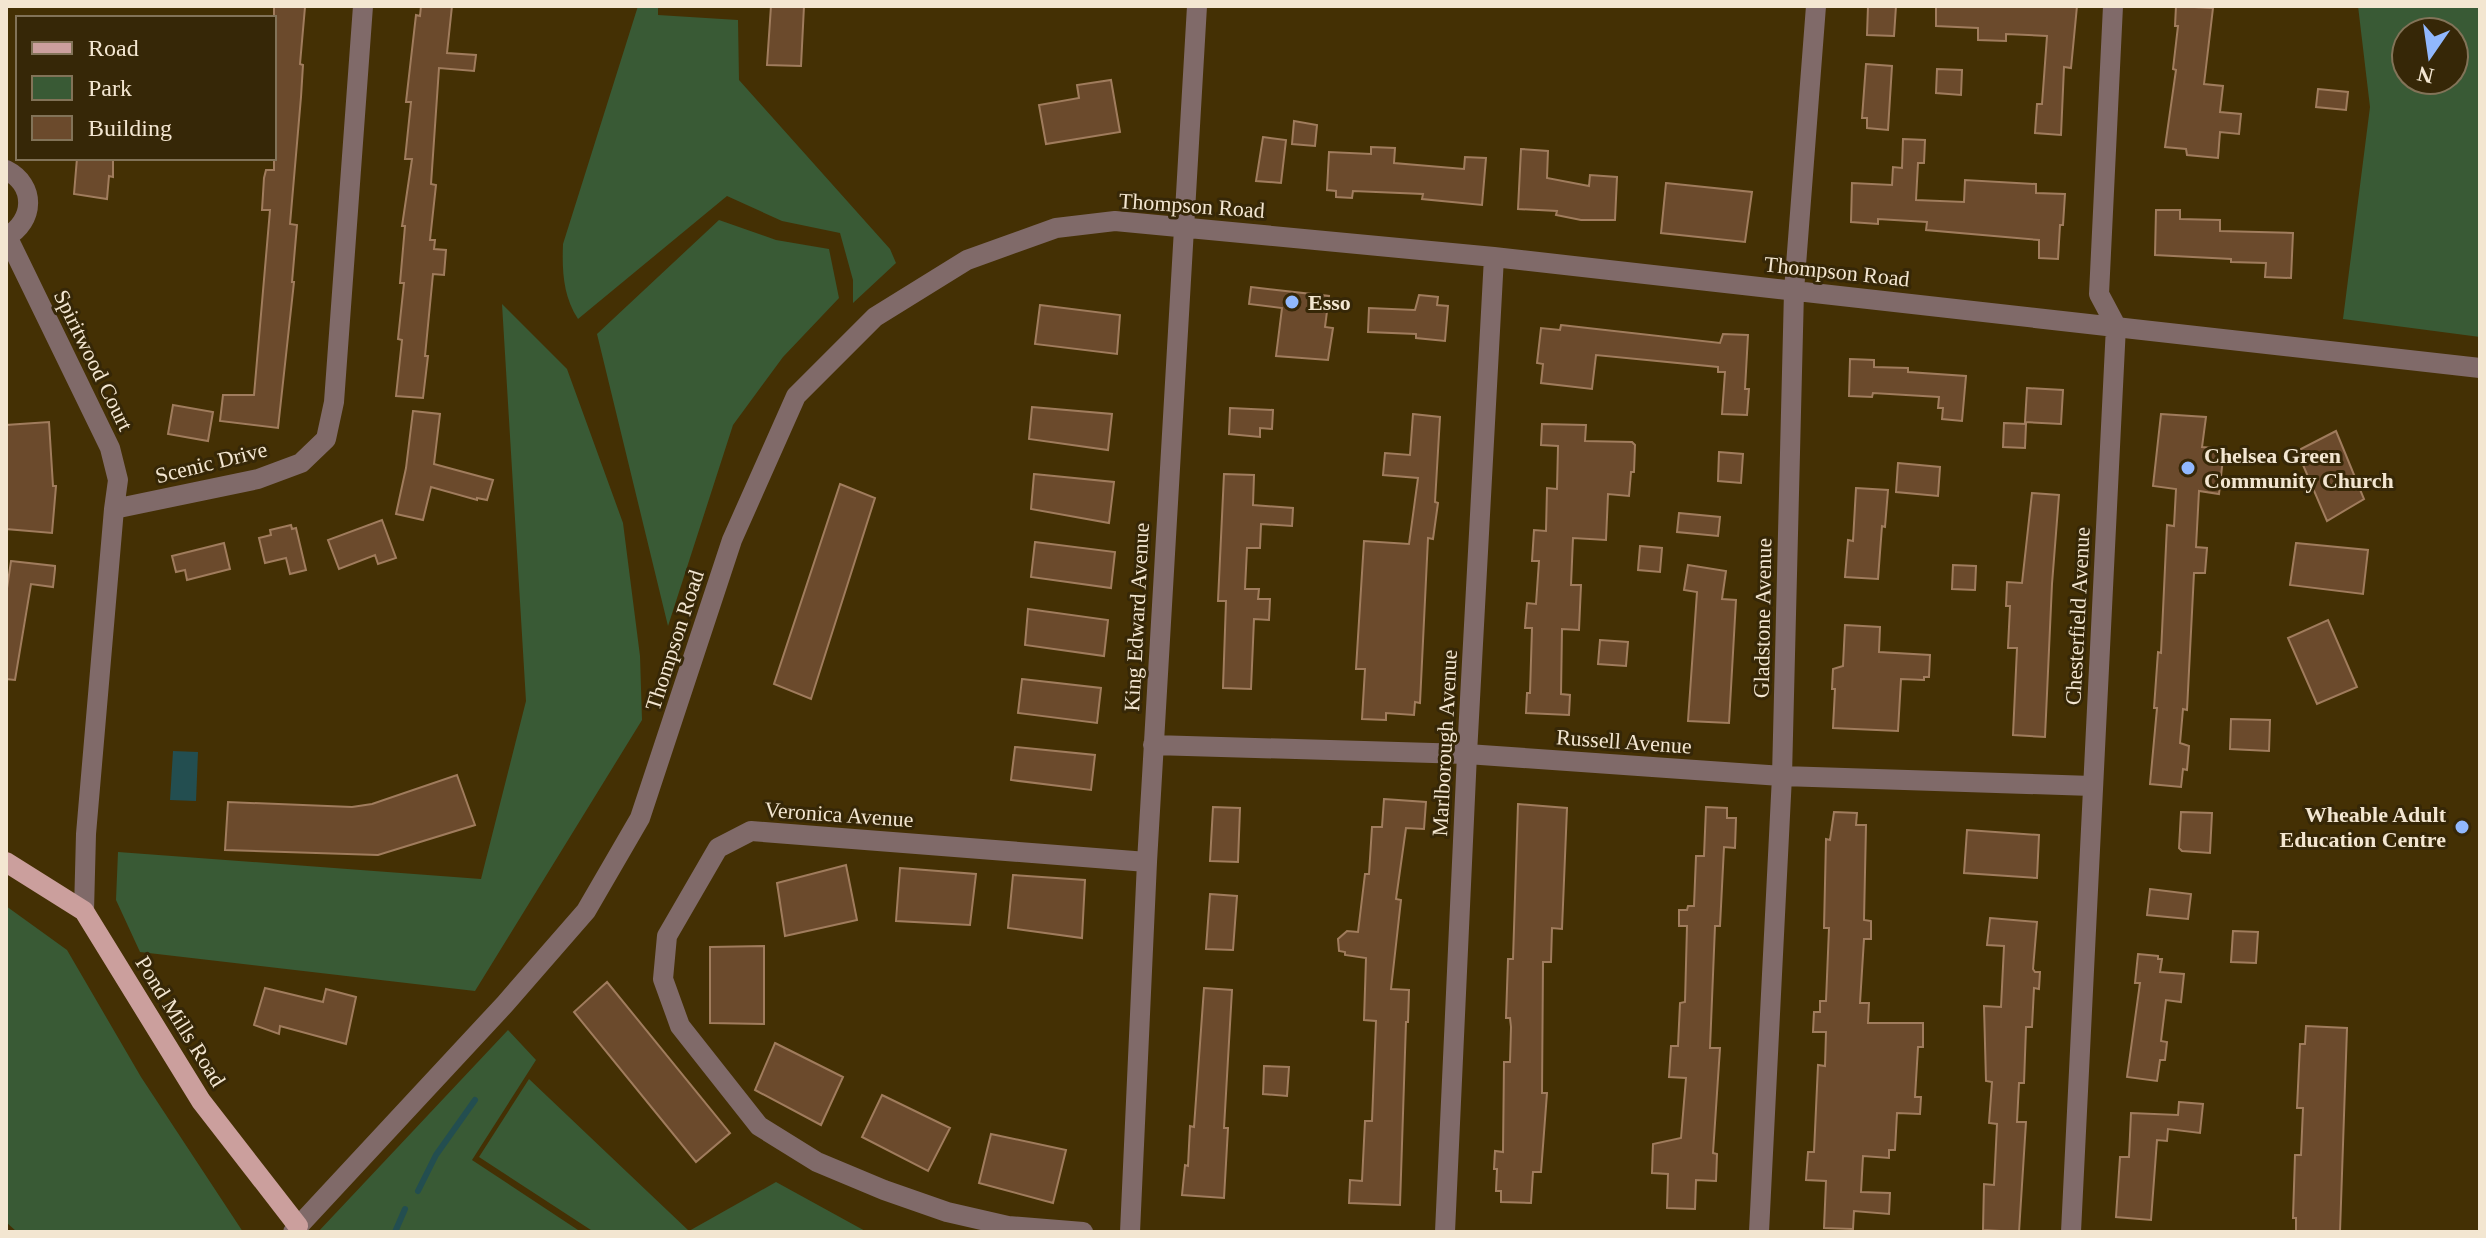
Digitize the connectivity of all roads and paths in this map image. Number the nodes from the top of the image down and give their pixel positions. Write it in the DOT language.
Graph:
graph roads {
  1 [pos="363,6"];
  2 [pos="1197,6"];
  3 [pos="1816,6"];
  4 [pos="2113,6"];
  5 [pos="6,170"];
  6 [pos="1182,226"];
  7 [pos="7,236"];
  8 [pos="1494,257"];
  9 [pos="1794,291"];
  10 [pos="2116,326"];
  11 [pos="2480,368"];
  12 [pos="114,509"];
  13 [pos="1153,745"];
  14 [pos="1467,754"];
  15 [pos="1782,776"];
  16 [pos="2092,786"];
  17 [pos="6,862"];
  18 [pos="1147,862"];
  19 [pos="84,911"];
  20 [pos="295,1229"];
  21 [pos="1083,1232"];
  22 [pos="1130,1232"];
  23 [pos="1445,1232"];
  24 [pos="1759,1232"];
  25 [pos="2071,1232"];
  1 -- 12 [label="street, Scenic Drive"];
  2 -- 6 [label="street, King Edward Avenue"];
  3 -- 9 [label="street, Gladstone Avenue"];
  4 -- 10 [label="street, Chesterfield Avenue"];
  5 -- 7 [label="street"];
  6 -- 8 [label="street, Thompson Road"];
  6 -- 13 [label="street, King Edward Avenue"];
  6 -- 20 [label="street, Thompson Road"];
  7 -- 12 [label="street, Spiritwood Court"];
  8 -- 9 [label="street, Thompson Road"];
  8 -- 14 [label="street, Marlborough Avenue"];
  9 -- 10 [label="street, Thompson Road"];
  9 -- 15 [label="street, Gladstone Avenue"];
  10 -- 11 [label="street, Thompson Road"];
  10 -- 16 [label="street, Chesterfield Avenue"];
  12 -- 19 [label="street"];
  13 -- 14 [label="street, Russell Avenue"];
  13 -- 18 [label="street, King Edward Avenue"];
  14 -- 15 [label="street, Russell Avenue"];
  14 -- 23 [label="street, Marlborough Avenue"];
  15 -- 16 [label="street, Russell Avenue"];
  15 -- 24 [label="street, Gladstone Avenue"];
  16 -- 25 [label="street, Chesterfield Avenue"];
  17 -- 19 [label="main road, Pond Mills Road"];
  18 -- 21 [label="street, Veronica Avenue"];
  18 -- 22 [label="street, King Edward Avenue"];
  19 -- 20 [label="main road, Pond Mills Road"];
}
